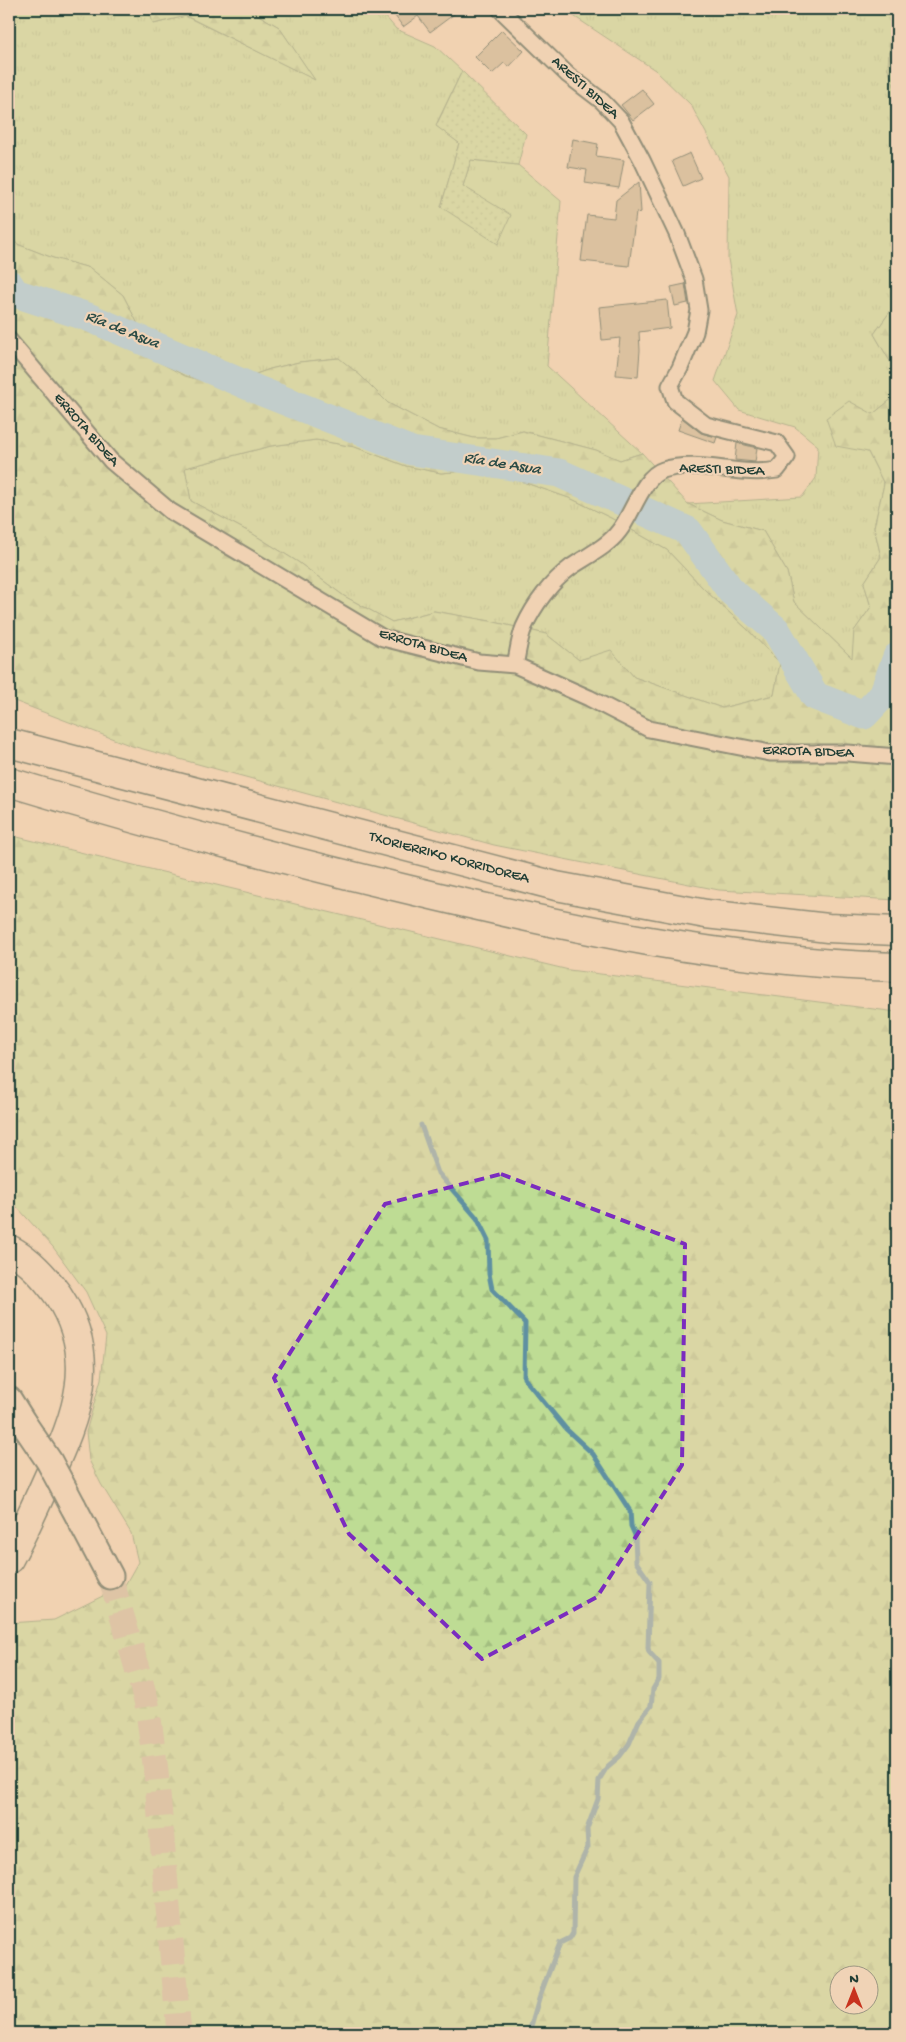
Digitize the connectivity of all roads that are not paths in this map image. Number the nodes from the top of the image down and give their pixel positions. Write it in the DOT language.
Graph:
graph roads {
  1 [pos="500,9"];
  2 [pos="9,340"];
  3 [pos="515,665"];
  4 [pos="9,725"];
  5 [pos="9,744"];
  6 [pos="897,756"];
  7 [pos="76,761"];
  8 [pos="9,782"];
  9 [pos="9,796"];
  10 [pos="104,811"];
  11 [pos="897,931"];
  12 [pos="897,967"];
  13 [pos="9,1249"];
  14 [pos="9,1400"];
  15 [pos="9,1559"];
  16 [pos="110,1576"];
  1 -- 3 [label="street, ARESTI BIDEA"];
  2 -- 3 [label="street, ERROTA BIDEA"];
  3 -- 6 [label="street, ERROTA BIDEA"];
  4 -- 7 [label="highway"];
  5 -- 7 [label="highway, TXORIERRIKO KORRIDOREA"];
  7 -- 11 [label="highway, TXORIERRIKO KORRIDOREA"];
  8 -- 10 [label="highway"];
  9 -- 10 [label="highway"];
  10 -- 12 [label="highway"];
  13 -- 15 [label="highway"];
  14 -- 16 [label="highway, bridge"];
}
